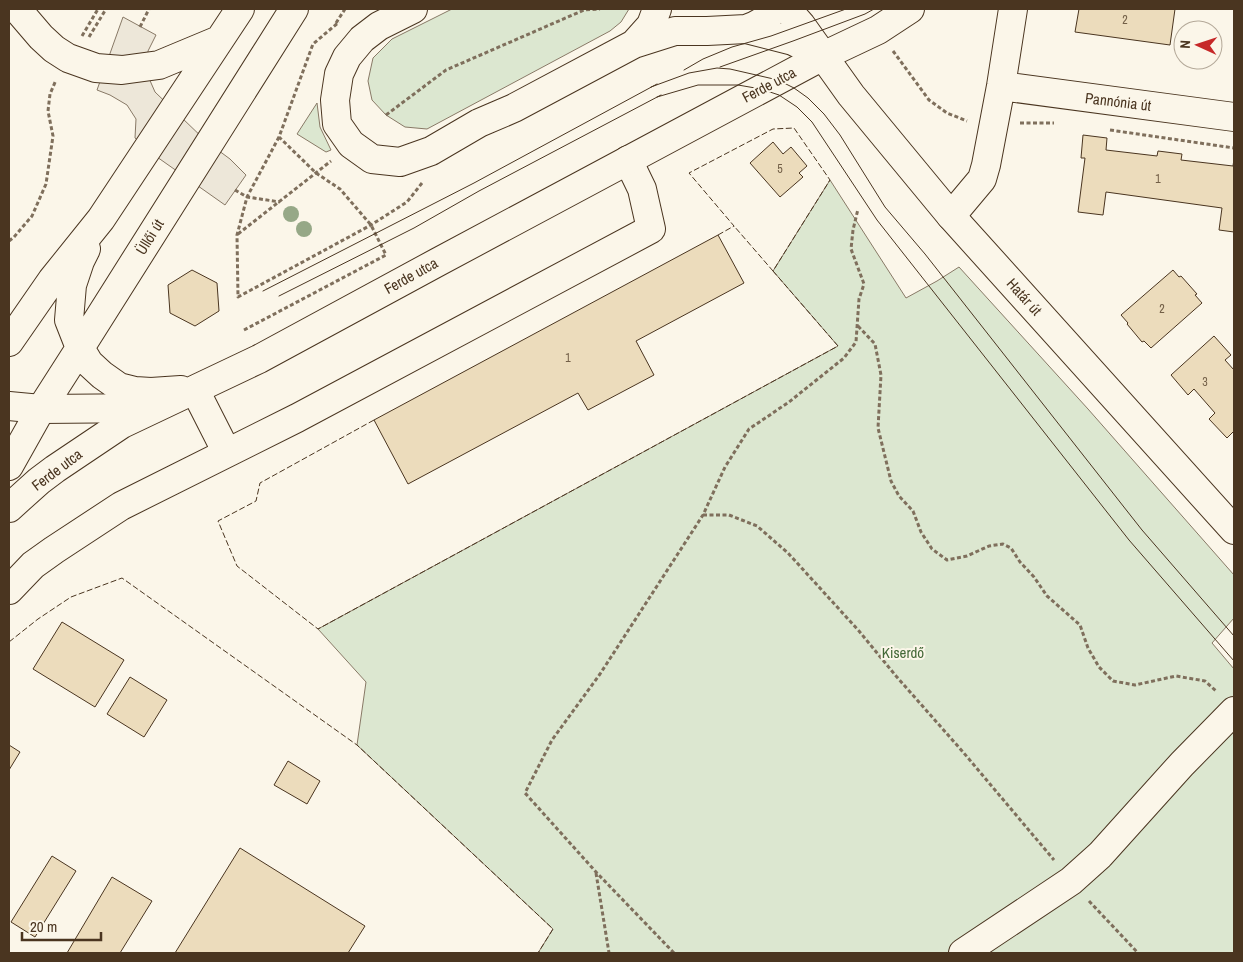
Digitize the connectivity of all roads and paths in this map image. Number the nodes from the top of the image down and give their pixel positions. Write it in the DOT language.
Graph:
graph roads {
  1 [pos="17,9"];
  2 [pos="98,9"];
  3 [pos="149,9"];
  4 [pos="240,9"];
  5 [pos="294,9"];
  6 [pos="345,9"];
  7 [pos="413,9"];
  8 [pos="600,9"];
  9 [pos="657,9"];
  10 [pos="773,9"];
  11 [pos="787,9"];
  12 [pos="910,9"];
  13 [pos="1013,9"];
  14 [pos="336,24"];
  15 [pos="140,27"];
  16 [pos="746,29"];
  17 [pos="219,40"];
  18 [pos="634,44"];
  19 [pos="823,56"];
  20 [pos="68,58"];
  21 [pos="899,60"];
  22 [pos="1001,86"];
  23 [pos="386,115"];
  24 [pos="1234,117"];
  25 [pos="1054,122"];
  26 [pos="994,124"];
  27 [pos="1102,129"];
  28 [pos="280,137"];
  29 [pos="1234,148"];
  30 [pos="333,159"];
  31 [pos="628,160"];
  32 [pos="316,173"];
  33 [pos="426,179"];
  34 [pos="235,190"];
  35 [pos="247,197"];
  36 [pos="280,202"];
  37 [pos="858,209"];
  38 [pos="952,216"];
  39 [pos="101,219"];
  40 [pos="370,225"];
  41 [pos="238,234"];
  42 [pos="9,241"];
  43 [pos="20,312"];
  44 [pos="858,326"];
  45 [pos="244,330"];
  46 [pos="9,342"];
  47 [pos="80,348"];
  48 [pos="195,390"];
  49 [pos="9,406"];
  50 [pos="154,408"];
  51 [pos="41,409"];
  52 [pos="227,453"];
  53 [pos="9,466"];
  54 [pos="9,508"];
  55 [pos="703,515"];
  56 [pos="1234,530"];
  57 [pos="9,589"];
  58 [pos="1227,702"];
  59 [pos="596,872"];
  60 [pos="1071,881"];
  61 [pos="609,953"];
  62 [pos="674,953"];
  63 [pos="962,953"];
  64 [pos="1138,953"];
  1 -- 20 [label="main road"];
  2 -- 20 [label="path"];
  3 -- 15 [label="path"];
  4 -- 17 [label="main road"];
  5 -- 47 [label="main road, Üllői út"];
  6 -- 14 [label="path"];
  7 -- 18 [label="main road"];
  8 -- 23 [label="path"];
  9 -- 18 [label="main road"];
  10 -- 16 [label="main road"];
  11 -- 19 [label="main road, Határ út"];
  12 -- 19 [label="main road, Ferde utca"];
  13 -- 22 [label="main road"];
  16 -- 18 [label="main road"];
  16 -- 19 [label="main road"];
  17 -- 20 [label="main road"];
  17 -- 39 [label="main road"];
  19 -- 31 [label="main road, Ferde utca"];
  19 -- 38 [label="main road, Határ út"];
  20 -- 42 [label="path"];
  21 -- 26 [label="path"];
  22 -- 24 [label="main road, Pannónia út"];
  22 -- 26 [label="main road"];
  25 -- 26 [label="path"];
  26 -- 38 [label="main road"];
  27 -- 29 [label="path"];
  28 -- 35 [label="path"];
  30 -- 32 [label="path"];
  31 -- 48 [label="main road, Ferde utca"];
  31 -- 52 [label="main road"];
  32 -- 36 [label="path"];
  32 -- 40 [label="path"];
  33 -- 40 [label="path"];
  34 -- 35 [label="path"];
  35 -- 36 [label="path"];
  35 -- 41 [label="path"];
  36 -- 41 [label="path"];
  37 -- 44 [label="path"];
  38 -- 56 [label="main road, Határ út"];
  39 -- 43 [label="main road"];
  39 -- 47 [label="main road"];
  40 -- 41 [label="path"];
  40 -- 45 [label="path"];
  43 -- 46 [label="main road"];
  44 -- 55 [label="path"];
  44 -- 58 [label="path"];
  47 -- 48 [label="main road"];
  47 -- 51 [label="main road, Üllői út"];
  48 -- 50 [label="main road, Ferde utca"];
  48 -- 52 [label="main road"];
  49 -- 51 [label="main road"];
  50 -- 51 [label="main road"];
  50 -- 54 [label="main road, Ferde utca"];
  51 -- 53 [label="main road, Üllői út"];
  52 -- 57 [label="main road"];
  55 -- 59 [label="path"];
  55 -- 60 [label="path"];
  58 -- 60 [label="main road"];
  59 -- 61 [label="path"];
  59 -- 62 [label="path"];
  60 -- 63 [label="main road"];
  60 -- 64 [label="path"];
}
